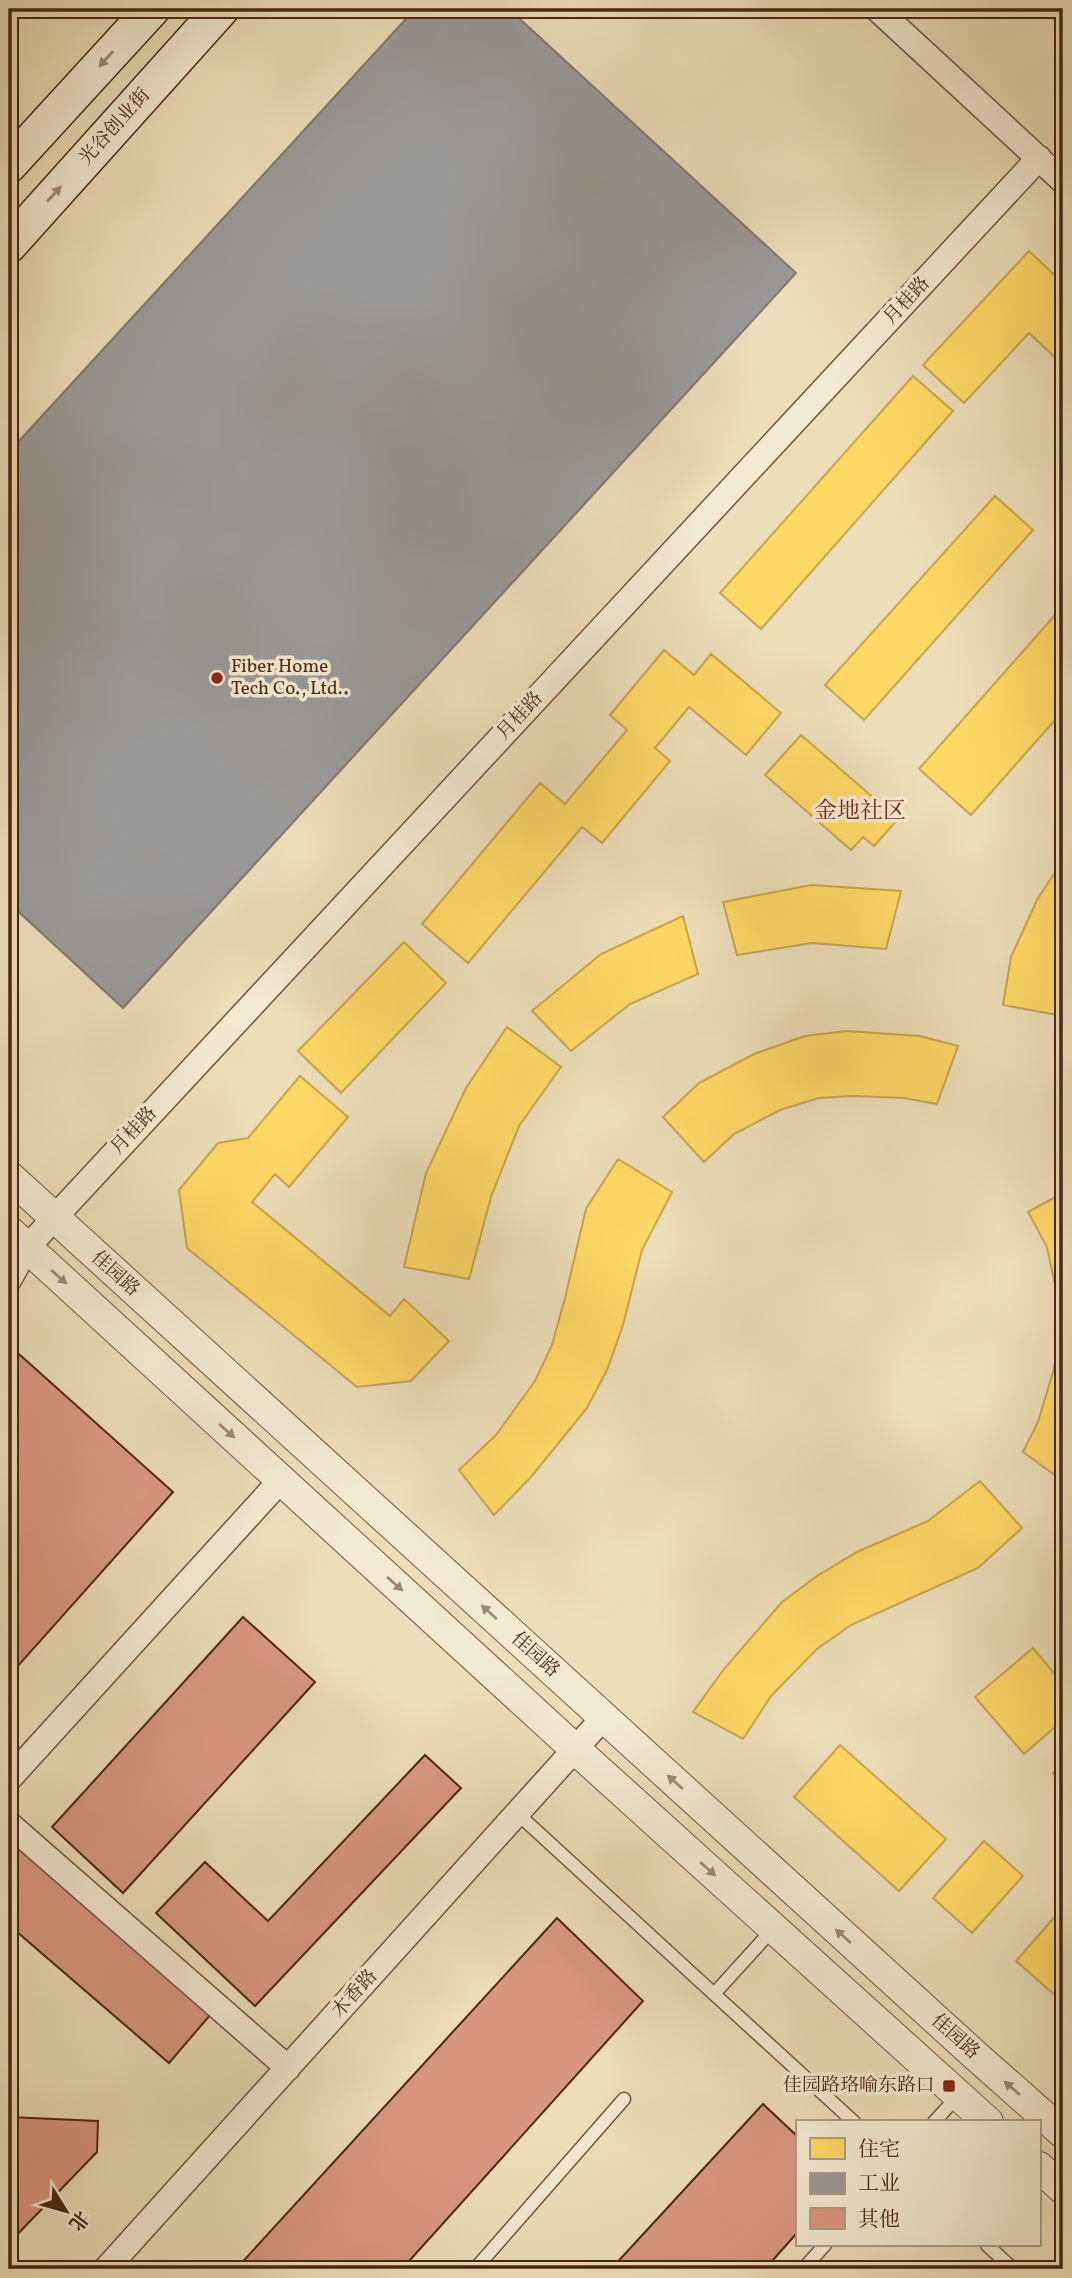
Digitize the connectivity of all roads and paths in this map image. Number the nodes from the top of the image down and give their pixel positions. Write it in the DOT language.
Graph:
graph roads {
  1 [pos="152,9"];
  2 [pos="220,9"];
  3 [pos="877,9"];
  4 [pos="1039,158"];
  5 [pos="9,165"];
  6 [pos="1063,181"];
  7 [pos="9,245"];
  8 [pos="9,1175"];
  9 [pos="55,1217"];
  10 [pos="18,1239"];
  11 [pos="9,1280"];
  12 [pos="281,1479"];
  13 [pos="604,1717"];
  14 [pos="575,1749"];
  15 [pos="9,1779"];
  16 [pos="518,1814"];
  17 [pos="9,1824"];
  18 [pos="774,1928"];
  19 [pos="714,1994"];
  20 [pos="288,2068"];
  21 [pos="958,2096"];
  22 [pos="624,2099"];
  23 [pos="852,2120"];
  24 [pos="936,2120"];
  25 [pos="986,2120"];
  26 [pos="1063,2133"];
  27 [pos="1040,2168"];
  28 [pos="1063,2189"];
  29 [pos="824,2246"];
  30 [pos="988,2246"];
  31 [pos="106,2269"];
  32 [pos="475,2269"];
  33 [pos="803,2269"];
  34 [pos="1013,2269"];
  1 -- 5 [label="main road, one-way"];
  7 -- 2 [label="main road, 光谷创业街, one-way"];
  3 -- 4 [label="street"];
  4 -- 6 [label="street"];
  4 -- 9 [label="street, 月桂路"];
  8 -- 9 [label="street, 佳园路"];
  9 -- 10 [label="street, 月桂路"];
  13 -- 9 [label="street, 佳园路, one-way"];
  10 -- 11 [label="street, 月桂路"];
  10 -- 12 [label="street, 佳园路, one-way"];
  12 -- 14 [label="street, 佳园路, one-way"];
  12 -- 15 [label="street"];
  13 -- 14 [label="street, 木香路"];
  26 -- 13 [label="street, 佳园路, one-way"];
  14 -- 16 [label="street, 木香路"];
  14 -- 18 [label="street, 佳园路, one-way"];
  16 -- 19 [label="lane"];
  16 -- 20 [label="street, 木香路"];
  17 -- 20 [label="street"];
  18 -- 19 [label="lane"];
  18 -- 21 [label="street, 佳园路"];
  19 -- 23 [label="lane"];
  20 -- 31 [label="street, 木香路"];
  21 -- 24 [label="lane"];
  21 -- 25 [label="street, 佳园路"];
  22 -- 32 [label="lane"];
  27 -- 28 [label="street"];
  29 -- 33 [label="lane"];
  30 -- 34 [label="lane"];
}
